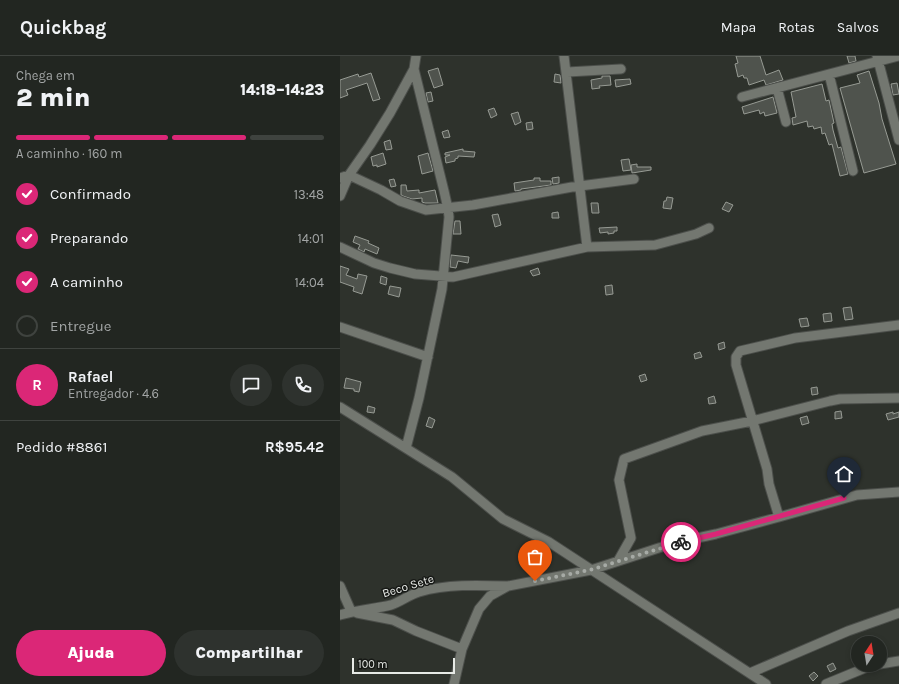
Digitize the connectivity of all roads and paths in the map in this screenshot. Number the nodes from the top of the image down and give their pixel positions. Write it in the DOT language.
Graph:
graph roads {
  1 [pos="564,56"];
  2 [pos="898,56"];
  3 [pos="418,57"];
  4 [pos="877,59"];
  5 [pos="414,69"];
  6 [pos="622,69"];
  7 [pos="567,72"];
  8 [pos="828,74"];
  9 [pos="777,88"];
  10 [pos="742,97"];
  11 [pos="786,122"];
  12 [pos="897,123"];
  13 [pos="899,140"];
  14 [pos="853,171"];
  15 [pos="344,176"];
  16 [pos="634,179"];
  17 [pos="580,186"];
  18 [pos="340,196"];
  19 [pos="448,209"];
  20 [pos="709,228"];
  21 [pos="340,247"];
  22 [pos="588,247"];
  23 [pos="444,277"];
  24 [pos="899,325"];
  25 [pos="340,326"];
  26 [pos="428,357"];
  27 [pos="899,398"];
  28 [pos="340,407"];
  29 [pos="752,421"];
  30 [pos="406,448"];
  31 [pos="899,492"];
  32 [pos="779,517"];
  33 [pos="618,561"];
  34 [pos="590,570"];
  35 [pos="340,586"];
  36 [pos="508,586"];
  37 [pos="352,612"];
  38 [pos="899,612"];
  39 [pos="340,616"];
  40 [pos="462,649"];
  41 [pos="899,661"];
  42 [pos="887,663"];
  43 [pos="855,672"];
  44 [pos="750,673"];
  45 [pos="454,684"];
  46 [pos="766,684"];
  47 [pos="826,684"];
  1 -- 7 [label="street"];
  2 -- 4 [label="street"];
  3 -- 5 [label="street"];
  4 -- 8 [label="street"];
  4 -- 12 [label="street"];
  5 -- 15 [label="street"];
  5 -- 19 [label="street"];
  6 -- 7 [label="street"];
  7 -- 17 [label="street"];
  8 -- 9 [label="street"];
  8 -- 14 [label="street"];
  9 -- 10 [label="street"];
  9 -- 11 [label="street"];
  12 -- 13 [label="street"];
  15 -- 18 [label="street"];
  15 -- 19 [label="street"];
  16 -- 17 [label="street"];
  17 -- 19 [label="street"];
  17 -- 22 [label="street"];
  19 -- 23 [label="street"];
  20 -- 22 [label="street"];
  21 -- 23 [label="street"];
  22 -- 23 [label="street"];
  23 -- 26 [label="street"];
  24 -- 29 [label="street"];
  25 -- 26 [label="street"];
  26 -- 30 [label="street"];
  27 -- 29 [label="street"];
  28 -- 30 [label="street"];
  29 -- 32 [label="street"];
  29 -- 33 [label="street"];
  30 -- 34 [label="street"];
  31 -- 32 [label="street"];
  32 -- 33 [label="street"];
  33 -- 34 [label="street"];
  34 -- 36 [label="street"];
  34 -- 44 [label="street"];
  35 -- 37 [label="street"];
  36 -- 37 [label="street, Beco Sete"];
  36 -- 40 [label="street"];
  37 -- 39 [label="street, Beco Sete"];
  37 -- 40 [label="street"];
  38 -- 44 [label="street"];
  40 -- 45 [label="street"];
  41 -- 42 [label="street"];
  43 -- 47 [label="street"];
  44 -- 46 [label="street"];
}
